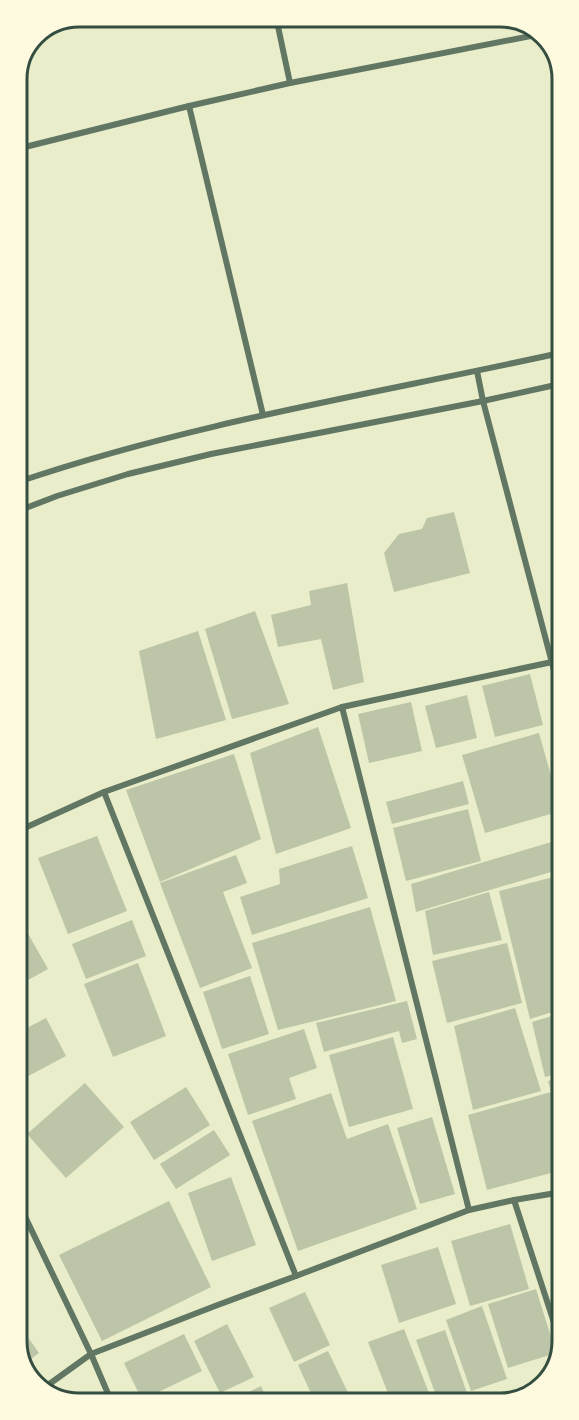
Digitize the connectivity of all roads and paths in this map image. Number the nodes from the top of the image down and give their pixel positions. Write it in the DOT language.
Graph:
graph roads {
  1 [pos="278,27"];
  2 [pos="528,36"];
  3 [pos="290,83"];
  4 [pos="189,106"];
  5 [pos="27,146"];
  6 [pos="552,355"];
  7 [pos="477,372"];
  8 [pos="552,386"];
  9 [pos="483,401"];
  10 [pos="263,415"];
  11 [pos="27,479"];
  12 [pos="27,508"];
  13 [pos="552,662"];
  14 [pos="342,707"];
  15 [pos="104,792"];
  16 [pos="27,827"];
  17 [pos="552,1194"];
  18 [pos="514,1200"];
  19 [pos="469,1210"];
  20 [pos="27,1221"];
  21 [pos="296,1276"];
  22 [pos="552,1316"];
  23 [pos="91,1354"];
  24 [pos="50,1384"];
  25 [pos="108,1393"];
  1 -- 3 [label="street"];
  2 -- 3 [label="street"];
  3 -- 4 [label="street"];
  4 -- 5 [label="street"];
  4 -- 10 [label="street"];
  6 -- 7 [label="street"];
  7 -- 9 [label="street"];
  7 -- 10 [label="street"];
  8 -- 9 [label="street"];
  9 -- 12 [label="street"];
  9 -- 13 [label="street"];
  10 -- 11 [label="street"];
  13 -- 14 [label="street"];
  14 -- 15 [label="street"];
  14 -- 19 [label="street"];
  15 -- 16 [label="street"];
  15 -- 21 [label="street"];
  17 -- 18 [label="street"];
  18 -- 19 [label="street"];
  18 -- 22 [label="street"];
  19 -- 21 [label="street"];
  20 -- 23 [label="street"];
  21 -- 23 [label="street"];
  23 -- 24 [label="street"];
  23 -- 25 [label="street"];
}
